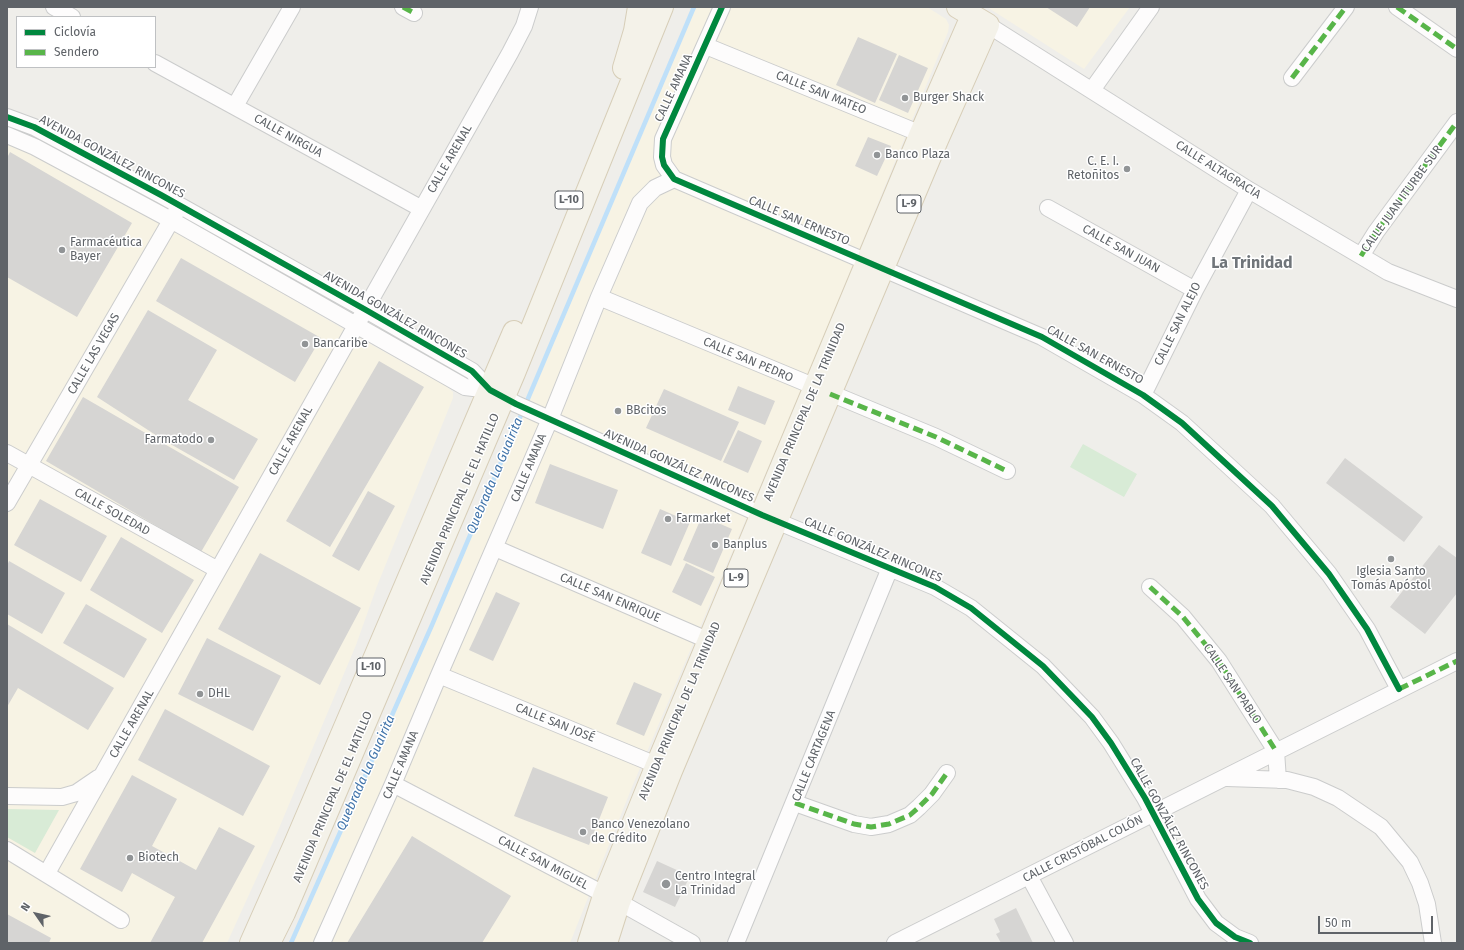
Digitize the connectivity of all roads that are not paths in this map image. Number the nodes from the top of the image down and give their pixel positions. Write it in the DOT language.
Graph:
graph roads {
  1 [pos="54,7"];
  2 [pos="292,7"];
  3 [pos="530,7"];
  4 [pos="639,7"];
  5 [pos="662,7"];
  6 [pos="722,7"];
  7 [pos="1151,7"];
  8 [pos="1346,7"];
  9 [pos="1397,7"];
  10 [pos="70,16"];
  11 [pos="972,16"];
  12 [pos="706,46"];
  13 [pos="1457,49"];
  14 [pos="156,64"];
  15 [pos="1292,78"];
  16 [pos="1092,90"];
  17 [pos="235,106"];
  18 [pos="7,117"];
  19 [pos="1457,122"];
  20 [pos="7,135"];
  21 [pos="929,137"];
  22 [pos="674,179"];
  23 [pos="1249,190"];
  24 [pos="180,206"];
  25 [pos="1048,208"];
  26 [pos="422,209"];
  27 [pos="171,220"];
  28 [pos="1360,256"];
  29 [pos="875,265"];
  30 [pos="1195,290"];
  31 [pos="600,296"];
  32 [pos="1457,299"];
  33 [pos="366,310"];
  34 [pos="356,325"];
  35 [pos="823,391"];
  36 [pos="1143,394"];
  37 [pos="503,397"];
  38 [pos="549,419"];
  39 [pos="7,453"];
  40 [pos="30,465"];
  41 [pos="1007,471"];
  42 [pos="7,503"];
  43 [pos="769,518"];
  44 [pos="495,548"];
  45 [pos="890,568"];
  46 [pos="218,570"];
  47 [pos="1150,587"];
  48 [pos="717,644"];
  49 [pos="1457,661"];
  50 [pos="439,675"];
  51 [pos="1399,688"];
  52 [pos="1276,750"];
  53 [pos="664,768"];
  54 [pos="946,773"];
  55 [pos="103,774"];
  56 [pos="1226,778"];
  57 [pos="1282,780"];
  58 [pos="393,784"];
  59 [pos="7,796"];
  60 [pos="795,803"];
  61 [pos="1154,813"];
  62 [pos="7,850"];
  63 [pos="47,873"];
  64 [pos="1029,876"];
  65 [pos="611,899"];
  66 [pos="121,920"];
  67 [pos="251,943"];
  68 [pos="269,943"];
  69 [pos="322,943"];
  70 [pos="590,943"];
  71 [pos="606,943"];
  72 [pos="692,943"];
  73 [pos="736,943"];
  74 [pos="895,943"];
  75 [pos="1065,943"];
  76 [pos="1250,943"];
  77 [pos="1433,943"];
  1 -- 10 [label="street"];
  2 -- 17 [label="street"];
  3 -- 26 [label="street, CALLE ARENAL"];
  4 -- 37 [label="main road, AVENIDA PRINCIPAL DE EL HATILLO / L-10"];
  5 -- 37 [label="main road, AVENIDA PRINCIPAL DE EL HATILLO / L-10"];
  6 -- 12 [label="street, CALLE AMANA"];
  7 -- 16 [label="street"];
  8 -- 15 [label="street"];
  9 -- 13 [label="street"];
  11 -- 16 [label="street, CALLE ALTAGRACIA"];
  11 -- 21 [label="main road, AVENIDA PRINCIPAL DE LA TRINIDAD / L-9"];
  12 -- 21 [label="street, CALLE SAN MATEO"];
  12 -- 22 [label="street, CALLE AMANA"];
  14 -- 17 [label="street, CALLE NIRGUA"];
  16 -- 23 [label="street, CALLE ALTAGRACIA"];
  17 -- 26 [label="street, CALLE NIRGUA"];
  18 -- 24 [label="street, AVENIDA GONZÁLEZ RINCONES"];
  19 -- 28 [label="street, CALLE JUAN ITURBE SUR"];
  20 -- 27 [label="street, AVENIDA GONZÁLEZ RINCONES"];
  21 -- 29 [label="main road, AVENIDA PRINCIPAL DE LA TRINIDAD / L-9"];
  22 -- 29 [label="street, CALLE SAN ERNESTO"];
  22 -- 31 [label="street, CALLE AMANA"];
  23 -- 28 [label="street, CALLE ALTAGRACIA"];
  23 -- 30 [label="street, CALLE SAN ALEJO"];
  24 -- 27 [label="street, CALLE LAS VEGAS"];
  24 -- 33 [label="street, AVENIDA GONZÁLEZ RINCONES"];
  25 -- 30 [label="street, CALLE SAN JUAN"];
  26 -- 33 [label="street, CALLE ARENAL"];
  27 -- 34 [label="street, AVENIDA GONZÁLEZ RINCONES"];
  27 -- 40 [label="street, CALLE LAS VEGAS"];
  28 -- 32 [label="street, CALLE ALTAGRACIA"];
  29 -- 35 [label="main road, AVENIDA PRINCIPAL DE LA TRINIDAD / L-9"];
  29 -- 36 [label="street, CALLE SAN ERNESTO"];
  30 -- 36 [label="street, CALLE SAN ALEJO"];
  31 -- 35 [label="street, CALLE SAN PEDRO"];
  31 -- 38 [label="street, CALLE AMANA"];
  33 -- 34 [label="street, CALLE ARENAL"];
  33 -- 37 [label="street, AVENIDA GONZÁLEZ RINCONES"];
  34 -- 37 [label="street, AVENIDA GONZÁLEZ RINCONES"];
  34 -- 46 [label="street, CALLE ARENAL"];
  35 -- 41 [label="street, CALLE SAN PEDRO"];
  35 -- 43 [label="main road, AVENIDA PRINCIPAL DE LA TRINIDAD / L-9"];
  36 -- 51 [label="street, CALLE SAN ERNESTO"];
  37 -- 38 [label="street, AVENIDA GONZÁLEZ RINCONES"];
  37 -- 67 [label="main road, AVENIDA PRINCIPAL DE EL HATILLO / L-10"];
  37 -- 68 [label="main road, AVENIDA PRINCIPAL DE EL HATILLO / L-10"];
  38 -- 43 [label="street, AVENIDA GONZÁLEZ RINCONES"];
  38 -- 44 [label="street, CALLE AMANA"];
  39 -- 40 [label="street, CALLE SOLEDAD"];
  40 -- 42 [label="street, CALLE LAS VEGAS"];
  40 -- 46 [label="street, CALLE SOLEDAD"];
  43 -- 45 [label="street, CALLE GONZÁLEZ RINCONES"];
  43 -- 48 [label="main road, AVENIDA PRINCIPAL DE LA TRINIDAD / L-9"];
  44 -- 48 [label="street, CALLE SAN ENRIQUE"];
  44 -- 50 [label="street, CALLE AMANA"];
  45 -- 60 [label="street, CALLE CARTAGENA"];
  45 -- 61 [label="street, CALLE GONZÁLEZ RINCONES"];
  46 -- 55 [label="street, CALLE ARENAL"];
  47 -- 52 [label="street, CALLE SAN PABLO"];
  48 -- 53 [label="main road, AVENIDA PRINCIPAL DE LA TRINIDAD / L-9"];
  49 -- 51 [label="street, CALLE CRISTÓBAL COLÓN"];
  50 -- 53 [label="street, CALLE SAN JOSÉ"];
  50 -- 58 [label="street, CALLE AMANA"];
  51 -- 52 [label="street, CALLE CRISTÓBAL COLÓN"];
  52 -- 56 [label="street, CALLE CRISTÓBAL COLÓN"];
  52 -- 57 [label="street, CALLE SAN PABLO"];
  53 -- 65 [label="main road, AVENIDA PRINCIPAL DE LA TRINIDAD / L-9"];
  54 -- 60 [label="street"];
  55 -- 59 [label="street"];
  55 -- 63 [label="street, CALLE ARENAL"];
  56 -- 57 [label="street"];
  56 -- 61 [label="street, CALLE CRISTÓBAL COLÓN"];
  57 -- 77 [label="street"];
  58 -- 65 [label="street, CALLE SAN MIGUEL"];
  58 -- 69 [label="street, CALLE AMANA"];
  60 -- 73 [label="street, CALLE CARTAGENA"];
  61 -- 64 [label="street, CALLE CRISTÓBAL COLÓN"];
  61 -- 76 [label="street, CALLE GONZÁLEZ RINCONES"];
  62 -- 63 [label="street"];
  63 -- 66 [label="street"];
  64 -- 74 [label="street, CALLE CRISTÓBAL COLÓN"];
  64 -- 75 [label="street"];
  65 -- 70 [label="main road, AVENIDA PRINCIPAL DE LA TRINIDAD / L-9"];
  65 -- 71 [label="main road, AVENIDA PRINCIPAL DE LA TRINIDAD / L-9"];
  65 -- 72 [label="street, CALLE SAN MIGUEL"];
}
